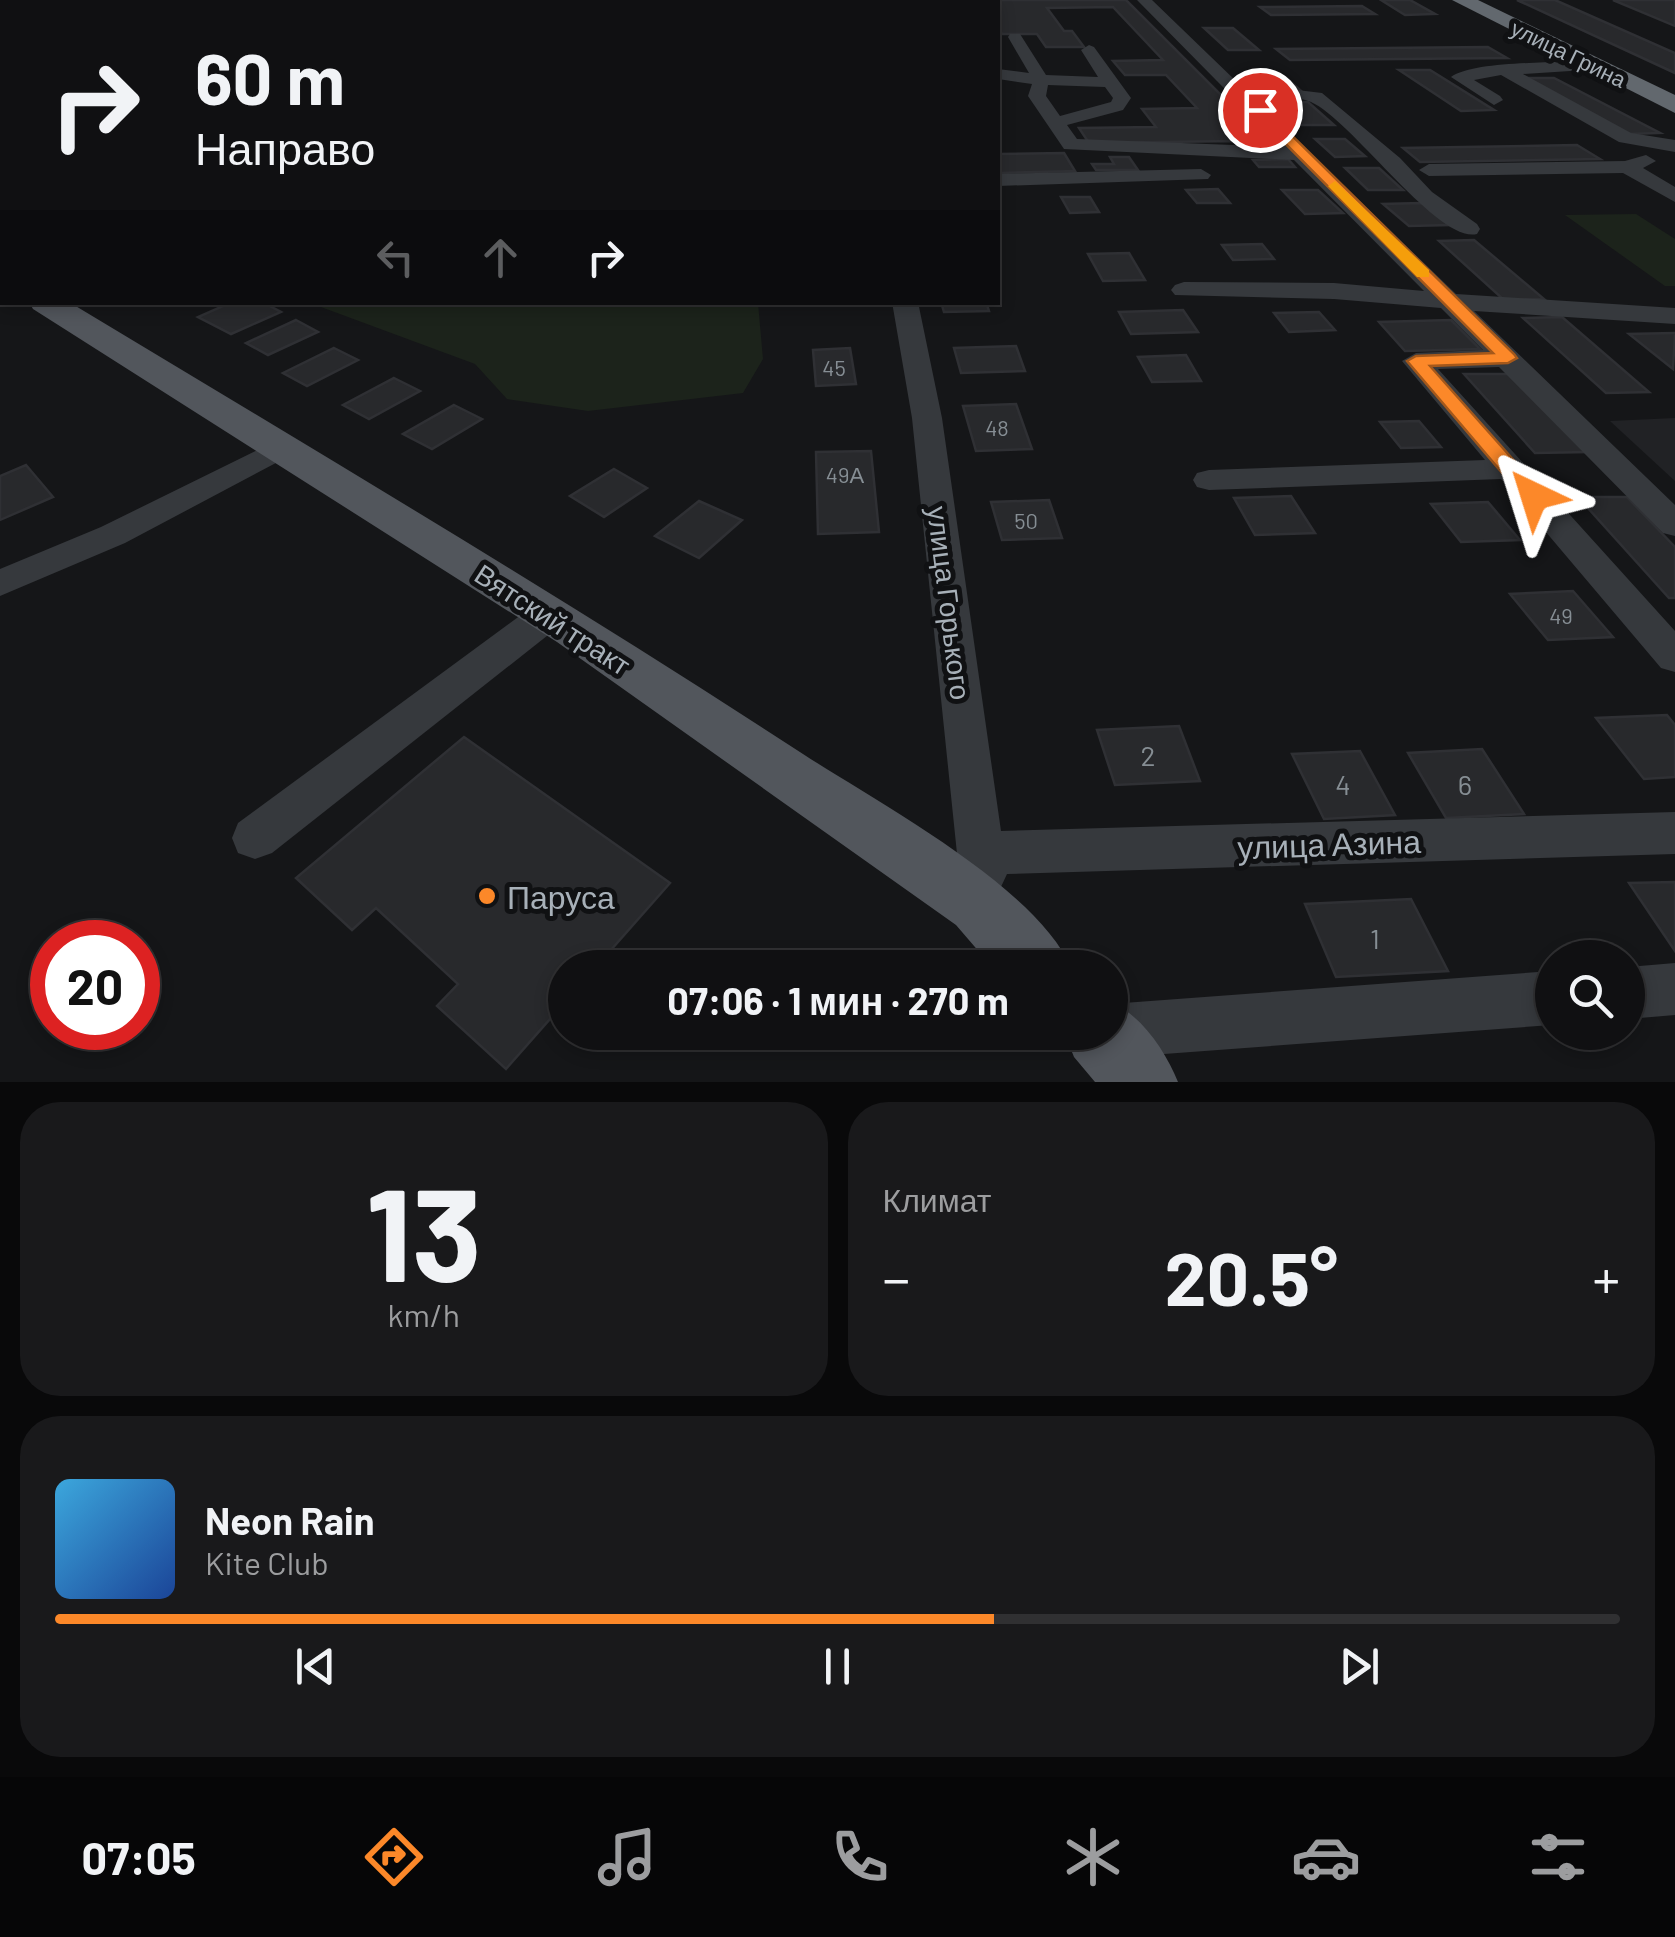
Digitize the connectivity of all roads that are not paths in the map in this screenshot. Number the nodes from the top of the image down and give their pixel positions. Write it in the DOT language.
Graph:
graph roads {
  1 [pos="1144,0"];
  2 [pos="1462,0"];
  3 [pos="1014,38"];
  4 [pos="1089,50"];
  5 [pos="1595,66"];
  6 [pos="1504,70"];
  7 [pos="1000,74"];
  8 [pos="1042,80"];
  9 [pos="1110,82"];
  10 [pos="1238,88"];
  11 [pos="1494,100"];
  12 [pos="1675,106"];
  13 [pos="1054,123"];
  14 [pos="1355,132"];
  15 [pos="1306,147"];
  16 [pos="1675,148"];
  17 [pos="1393,162"];
  18 [pos="1627,167"];
  19 [pos="1429,170"];
  20 [pos="1000,180"];
  21 [pos="1365,196"];
  22 [pos="1675,196"];
  23 [pos="1424,197"];
  24 [pos="1469,230"];
  25 [pos="1184,290"];
  26 [pos="1453,303"];
  27 [pos="49,305"];
  28 [pos="906,305"];
  29 [pos="1675,316"];
  30 [pos="1508,358"];
  31 [pos="280,448"];
  32 [pos="1510,470"];
  33 [pos="1209,480"];
  34 [pos="1675,525"];
  35 [pos="0,582"];
  36 [pos="549,614"];
  37 [pos="1675,657"];
  38 [pos="1675,833"];
  39 [pos="255,838"];
  40 [pos="983,853"];
  41 [pos="978,904"];
  42 [pos="1021,950"];
  43 [pos="1675,989"];
  44 [pos="1645,991"];
  45 [pos="1535,999"];
  46 [pos="1128,1030"];
  47 [pos="1114,1050"];
  48 [pos="1142,1082"];
  1 -- 10 [label="street"];
  2 -- 5 [label="highway, улица Грина"];
  3 -- 8 [label="street"];
  4 -- 9 [label="street"];
  5 -- 6 [label="street"];
  5 -- 12 [label="highway, улица Грина"];
  6 -- 11 [label="street"];
  6 -- 16 [label="street"];
  7 -- 8 [label="street"];
  8 -- 9 [label="street"];
  8 -- 13 [label="street"];
  9 -- 13 [label="street"];
  10 -- 14 [label="street"];
  10 -- 15 [label="street"];
  13 -- 15 [label="street"];
  14 -- 15 [label="street"];
  14 -- 17 [label="street"];
  15 -- 17 [label="street"];
  15 -- 20 [label="street"];
  15 -- 21 [label="street"];
  16 -- 18 [label="street"];
  17 -- 23 [label="street"];
  18 -- 19 [label="street"];
  18 -- 22 [label="street"];
  21 -- 23 [label="street"];
  21 -- 26 [label="street"];
  23 -- 24 [label="street"];
  25 -- 26 [label="street"];
  26 -- 29 [label="street"];
  26 -- 30 [label="street"];
  27 -- 31 [label="main road, Вятский тракт"];
  28 -- 40 [label="street, улица Горького"];
  30 -- 32 [label="street"];
  30 -- 34 [label="street"];
  31 -- 35 [label="street"];
  31 -- 36 [label="main road, Вятский тракт"];
  32 -- 33 [label="street"];
  32 -- 37 [label="street"];
  36 -- 39 [label="street"];
  36 -- 41 [label="main road, Вятский тракт"];
  38 -- 40 [label="street, улица Азина"];
  40 -- 41 [label="street, улица Горького"];
  41 -- 42 [label="main road, Вятский тракт"];
  43 -- 44 [label="street"];
  45 -- 46 [label="street"];
  47 -- 48 [label="main road"];
}
